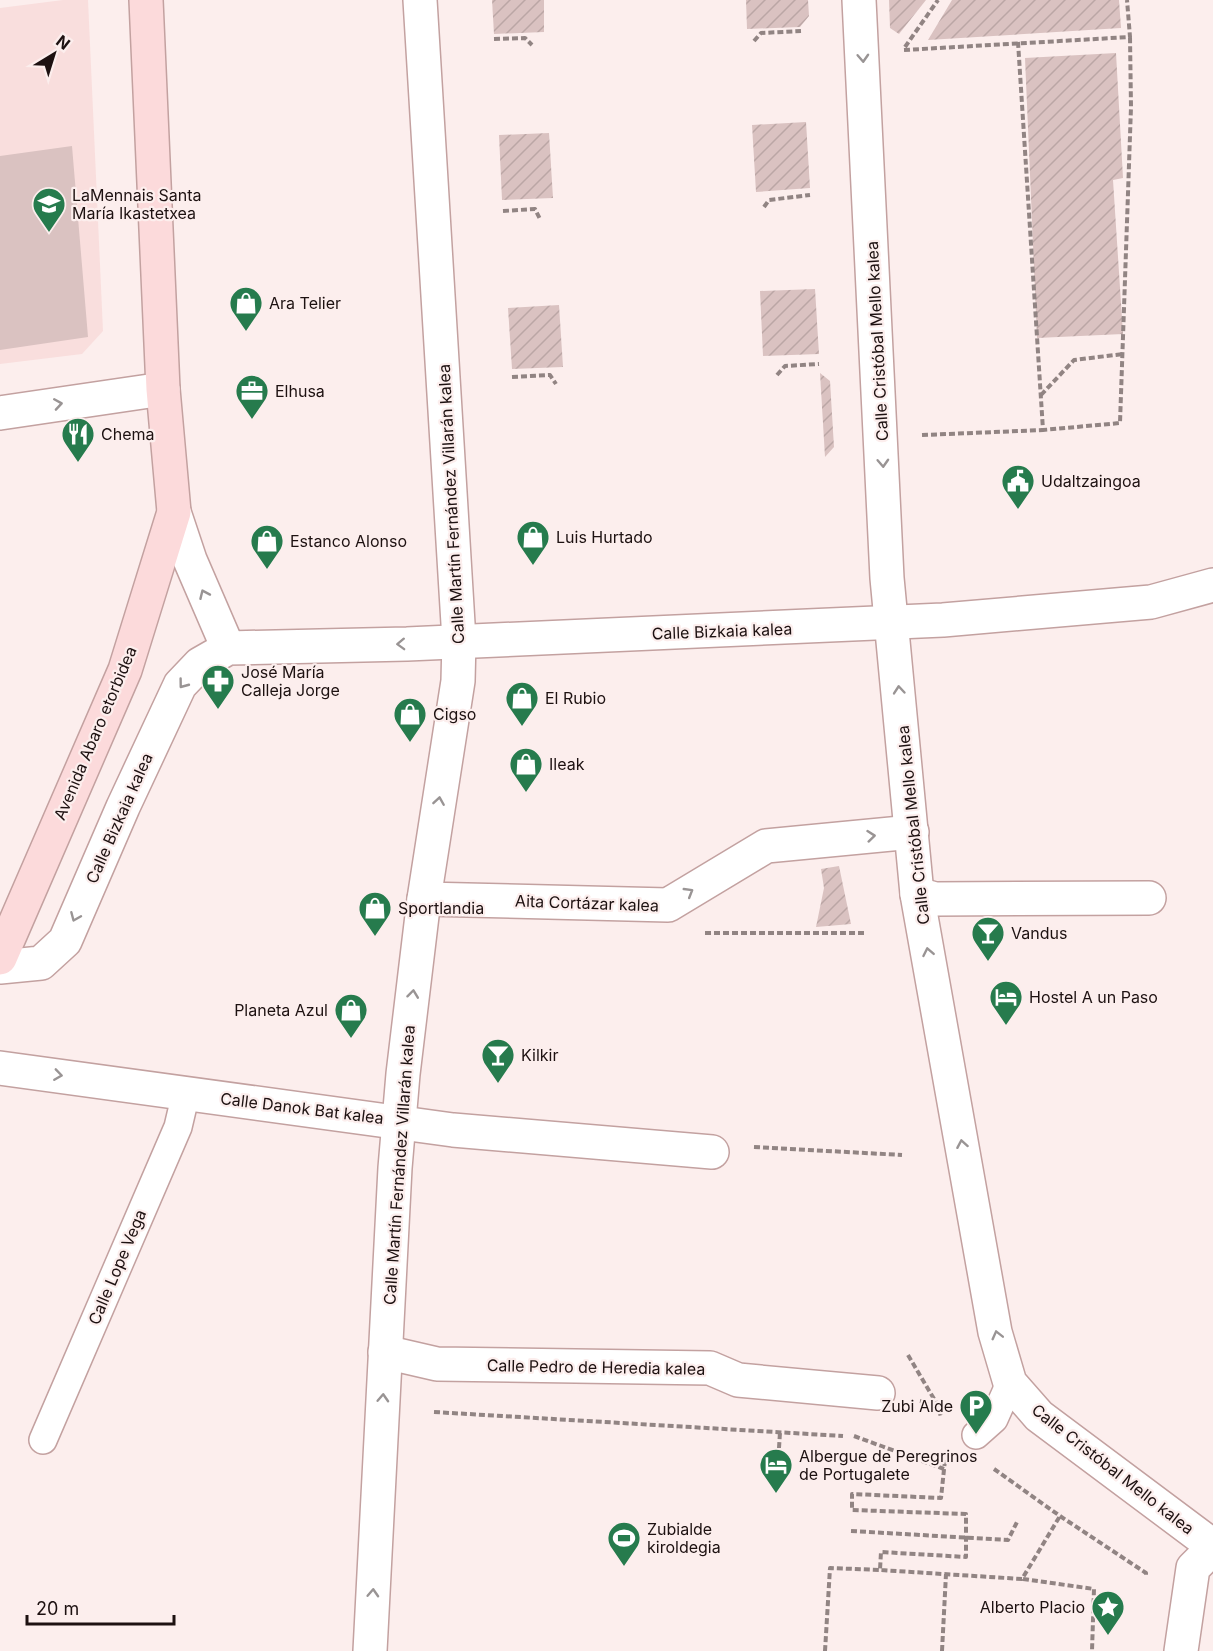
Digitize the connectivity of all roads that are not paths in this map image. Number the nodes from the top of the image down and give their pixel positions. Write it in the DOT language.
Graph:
graph roads {
  1 [pos="146,0"];
  2 [pos="420,0"];
  3 [pos="859,0"];
  4 [pos="163,389"];
  5 [pos="0,413"];
  6 [pos="174,512"];
  7 [pos="1213,585"];
  8 [pos="892,623"];
  9 [pos="459,640"];
  10 [pos="228,648"];
  11 [pos="912,832"];
  12 [pos="917,894"];
  13 [pos="424,898"];
  14 [pos="1149,898"];
  15 [pos="0,958"];
  16 [pos="0,967"];
  17 [pos="0,1068"];
  18 [pos="186,1093"];
  19 [pos="399,1121"];
  20 [pos="712,1152"];
  21 [pos="386,1352"];
  22 [pos="1010,1383"];
  23 [pos="878,1393"];
  24 [pos="976,1435"];
  25 [pos="43,1440"];
  26 [pos="1213,1547"];
  27 [pos="370,1651"];
  28 [pos="1181,1651"];
  1 -- 4 [label="street, Avenida Abaro etorbidea"];
  2 -- 9 [label="street, Calle Martín Fernández Villarán kalea"];
  3 -- 8 [label="street, Calle Cristóbal Mello kalea, one-way"];
  5 -- 4 [label="street, one-way"];
  4 -- 6 [label="street, Avenida Abaro etorbidea"];
  10 -- 6 [label="street, one-way"];
  6 -- 15 [label="street, Avenida Abaro etorbidea"];
  7 -- 8 [label="street, Calle Bizkaia kalea"];
  8 -- 9 [label="street, Calle Bizkaia kalea"];
  11 -- 8 [label="street, Calle Cristóbal Mello kalea, one-way"];
  9 -- 10 [label="street, Calle Bizkaia kalea, one-way"];
  13 -- 9 [label="street, Calle Martín Fernández Villarán kalea, one-way"];
  10 -- 16 [label="street, Calle Bizkaia kalea, one-way"];
  11 -- 12 [label="street, Calle Cristóbal Mello kalea"];
  13 -- 11 [label="street, Aita Cortázar kalea, one-way"];
  12 -- 14 [label="street"];
  22 -- 12 [label="street, Calle Cristóbal Mello kalea, one-way"];
  19 -- 13 [label="street, Calle Martín Fernández Villarán kalea, one-way"];
  17 -- 18 [label="street, Calle Danok Bat kalea, one-way"];
  18 -- 19 [label="street, Calle Danok Bat kalea"];
  18 -- 25 [label="lane, Calle Lope Vega"];
  19 -- 20 [label="street, Calle Danok Bat kalea"];
  19 -- 21 [label="street, Calle Martín Fernández Villarán kalea"];
  21 -- 23 [label="street, Calle Pedro de Heredia kalea"];
  27 -- 21 [label="street, Calle Martín Fernández Villarán kalea, one-way"];
  22 -- 24 [label="lane"];
  22 -- 26 [label="street, Calle Cristóbal Mello kalea"];
  26 -- 28 [label="street"];
}
